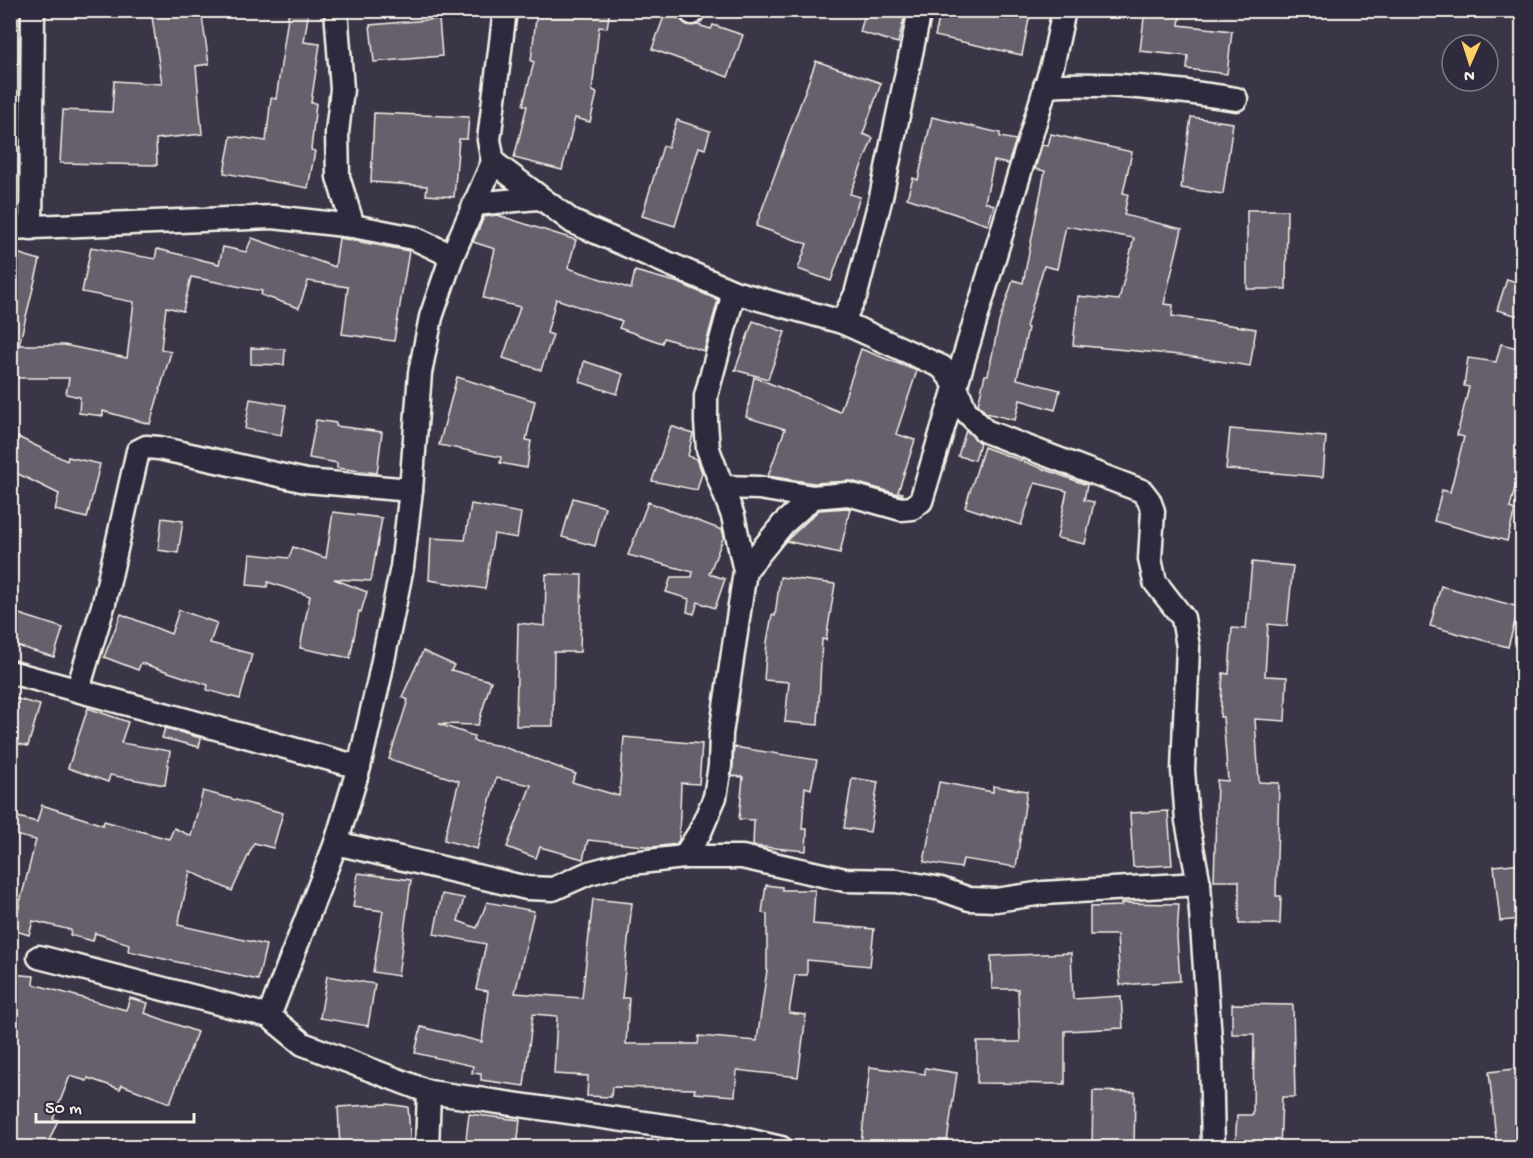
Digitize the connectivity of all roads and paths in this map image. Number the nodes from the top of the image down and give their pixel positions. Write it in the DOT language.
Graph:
graph roads {
  1 [pos="33,10"];
  2 [pos="336,10"];
  3 [pos="505,10"];
  4 [pos="920,10"];
  5 [pos="1064,10"];
  6 [pos="1045,86"];
  7 [pos="1236,99"];
  8 [pos="493,162"];
  9 [pos="537,198"];
  10 [pos="475,204"];
  11 [pos="353,226"];
  12 [pos="21,228"];
  13 [pos="452,256"];
  14 [pos="734,292"];
  15 [pos="842,322"];
  16 [pos="955,384"];
  17 [pos="723,487"];
  18 [pos="411,490"];
  19 [pos="813,497"];
  20 [pos="745,571"];
  21 [pos="10,672"];
  22 [pos="78,689"];
  23 [pos="359,767"];
  24 [pos="336,843"];
  25 [pos="684,857"];
  26 [pos="1199,884"];
  27 [pos="39,957"];
  28 [pos="269,1016"];
  29 [pos="429,1092"];
  30 [pos="664,1137"];
  31 [pos="427,1148"];
  32 [pos="781,1148"];
  33 [pos="1212,1148"];
  1 -- 12 [label="street"];
  2 -- 11 [label="street"];
  3 -- 8 [label="street"];
  4 -- 15 [label="street"];
  5 -- 6 [label="street"];
  6 -- 7 [label="street"];
  6 -- 16 [label="street"];
  8 -- 9 [label="street"];
  8 -- 10 [label="street"];
  9 -- 10 [label="street"];
  9 -- 14 [label="street"];
  10 -- 13 [label="street"];
  11 -- 12 [label="street"];
  11 -- 13 [label="street"];
  13 -- 18 [label="street"];
  14 -- 15 [label="street"];
  14 -- 17 [label="street"];
  15 -- 16 [label="street"];
  16 -- 19 [label="street"];
  16 -- 26 [label="street"];
  17 -- 19 [label="street"];
  17 -- 20 [label="street"];
  18 -- 22 [label="street"];
  18 -- 23 [label="street"];
  19 -- 20 [label="street"];
  20 -- 25 [label="street"];
  21 -- 22 [label="street"];
  22 -- 23 [label="street"];
  23 -- 24 [label="street"];
  24 -- 25 [label="street"];
  24 -- 28 [label="street"];
  25 -- 26 [label="street"];
  26 -- 33 [label="street"];
  27 -- 28 [label="street"];
  28 -- 29 [label="street"];
  29 -- 30 [label="street"];
  29 -- 31 [label="street"];
  30 -- 32 [label="street"];
}
